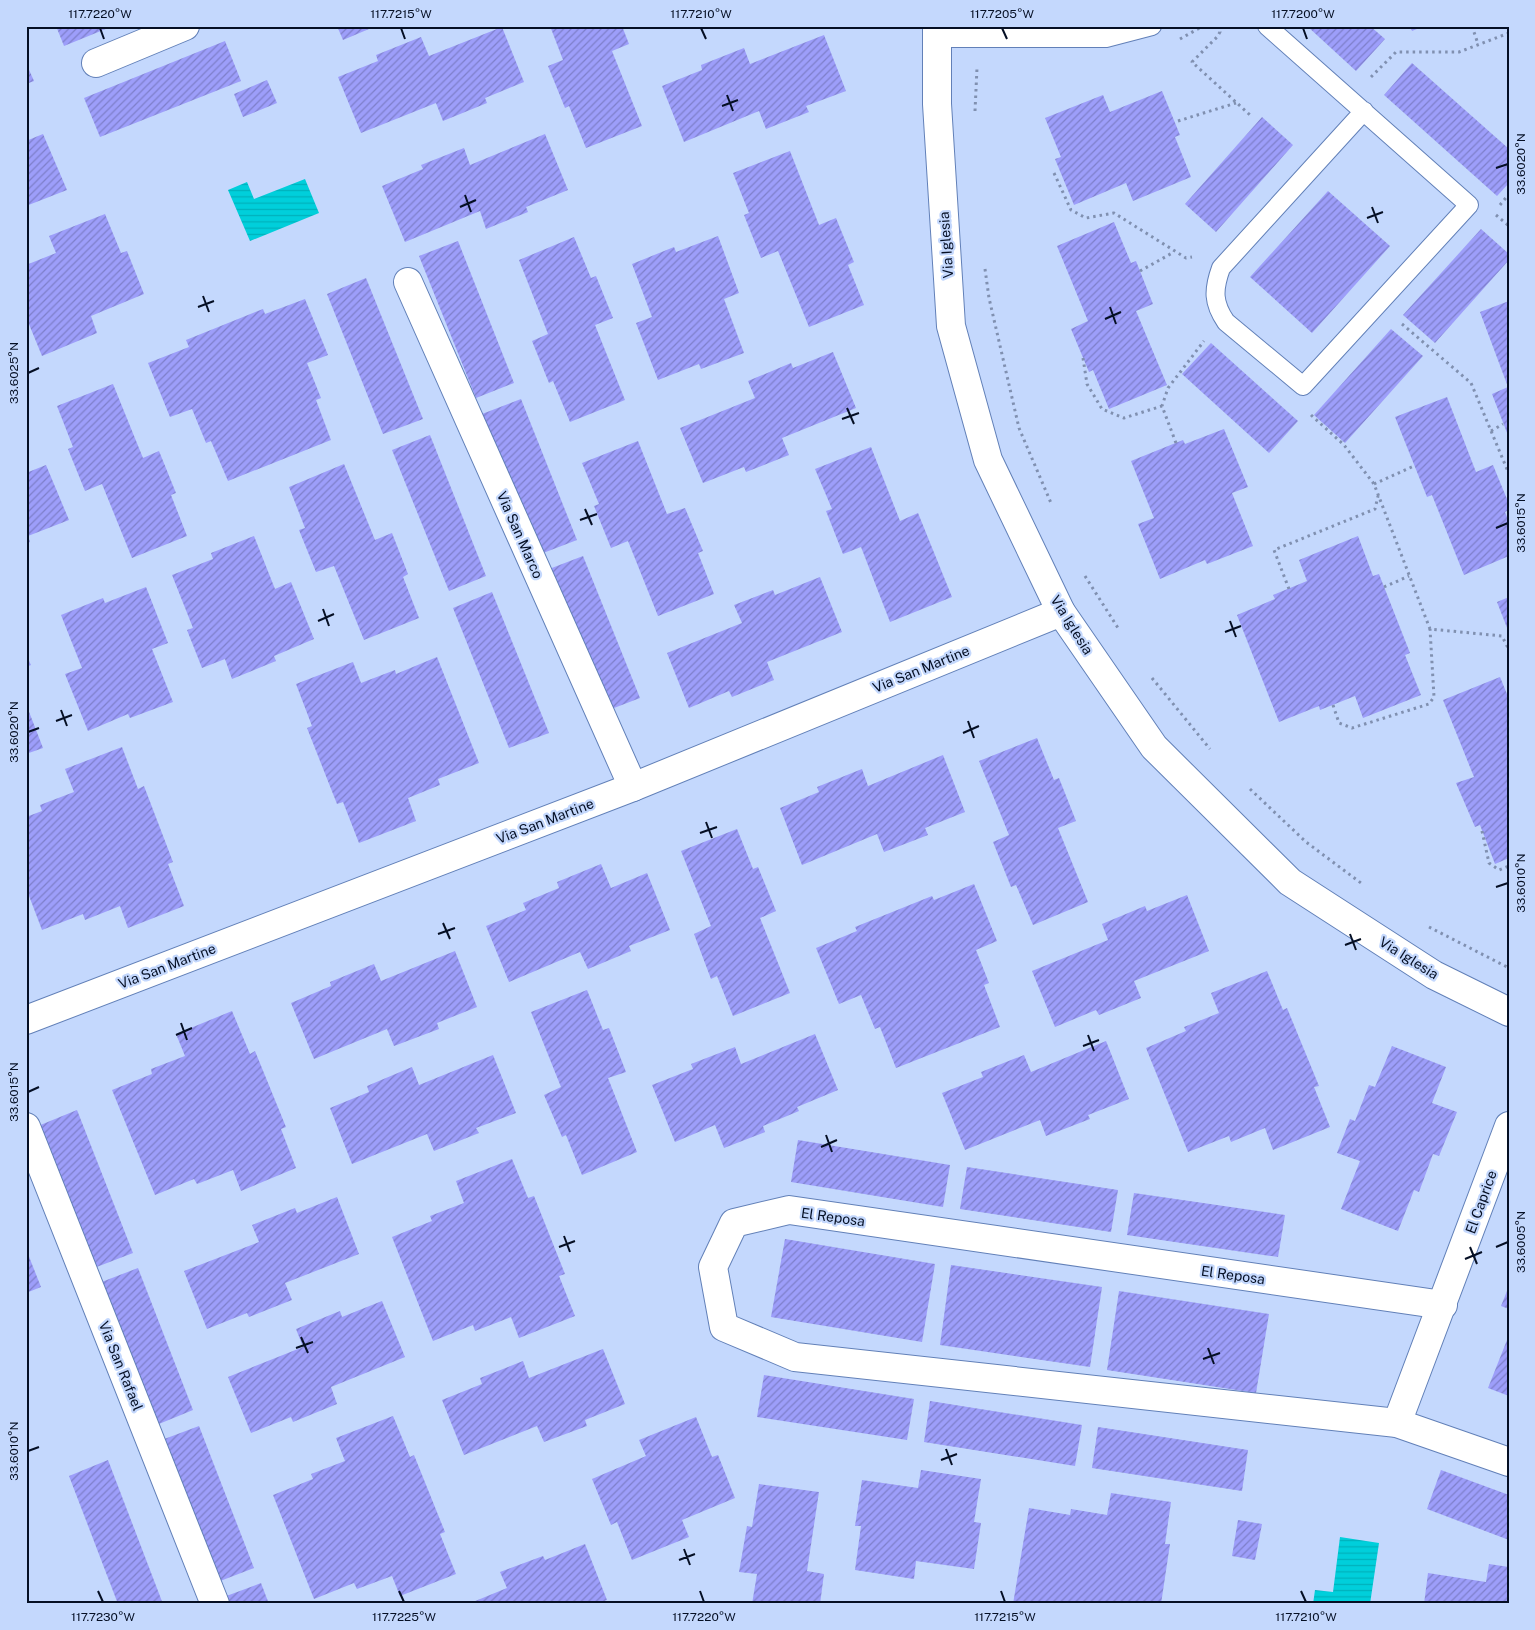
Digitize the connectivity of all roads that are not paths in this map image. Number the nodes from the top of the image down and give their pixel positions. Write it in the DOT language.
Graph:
graph roads {
  1 [pos="185,26"];
  2 [pos="1152,26"];
  3 [pos="1267,26"];
  4 [pos="937,32"];
  5 [pos="96,63"];
  6 [pos="1364,111"];
  7 [pos="408,282"];
  8 [pos="1061,612"];
  9 [pos="633,787"];
  10 [pos="1509,1012"];
  11 [pos="26,1020"];
  12 [pos="1509,1126"];
  13 [pos="26,1127"];
  14 [pos="1443,1305"];
  15 [pos="1397,1424"];
  16 [pos="1509,1462"];
  17 [pos="215,1604"];
  1 -- 5 [label="street"];
  2 -- 4 [label="lane"];
  3 -- 6 [label="lane"];
  4 -- 8 [label="street, Via Iglesia"];
  6 -- 6 [label="lane"];
  7 -- 9 [label="street, Via San Marco"];
  8 -- 9 [label="street, Via San Martine"];
  8 -- 10 [label="street, Via Iglesia"];
  9 -- 11 [label="street, Via San Martine"];
  12 -- 14 [label="street, El Caprice"];
  13 -- 17 [label="street, Via San Rafael"];
  14 -- 15 [label="street"];
  14 -- 15 [label="street, El Reposa"];
  15 -- 16 [label="street, El Reposa"];
}
